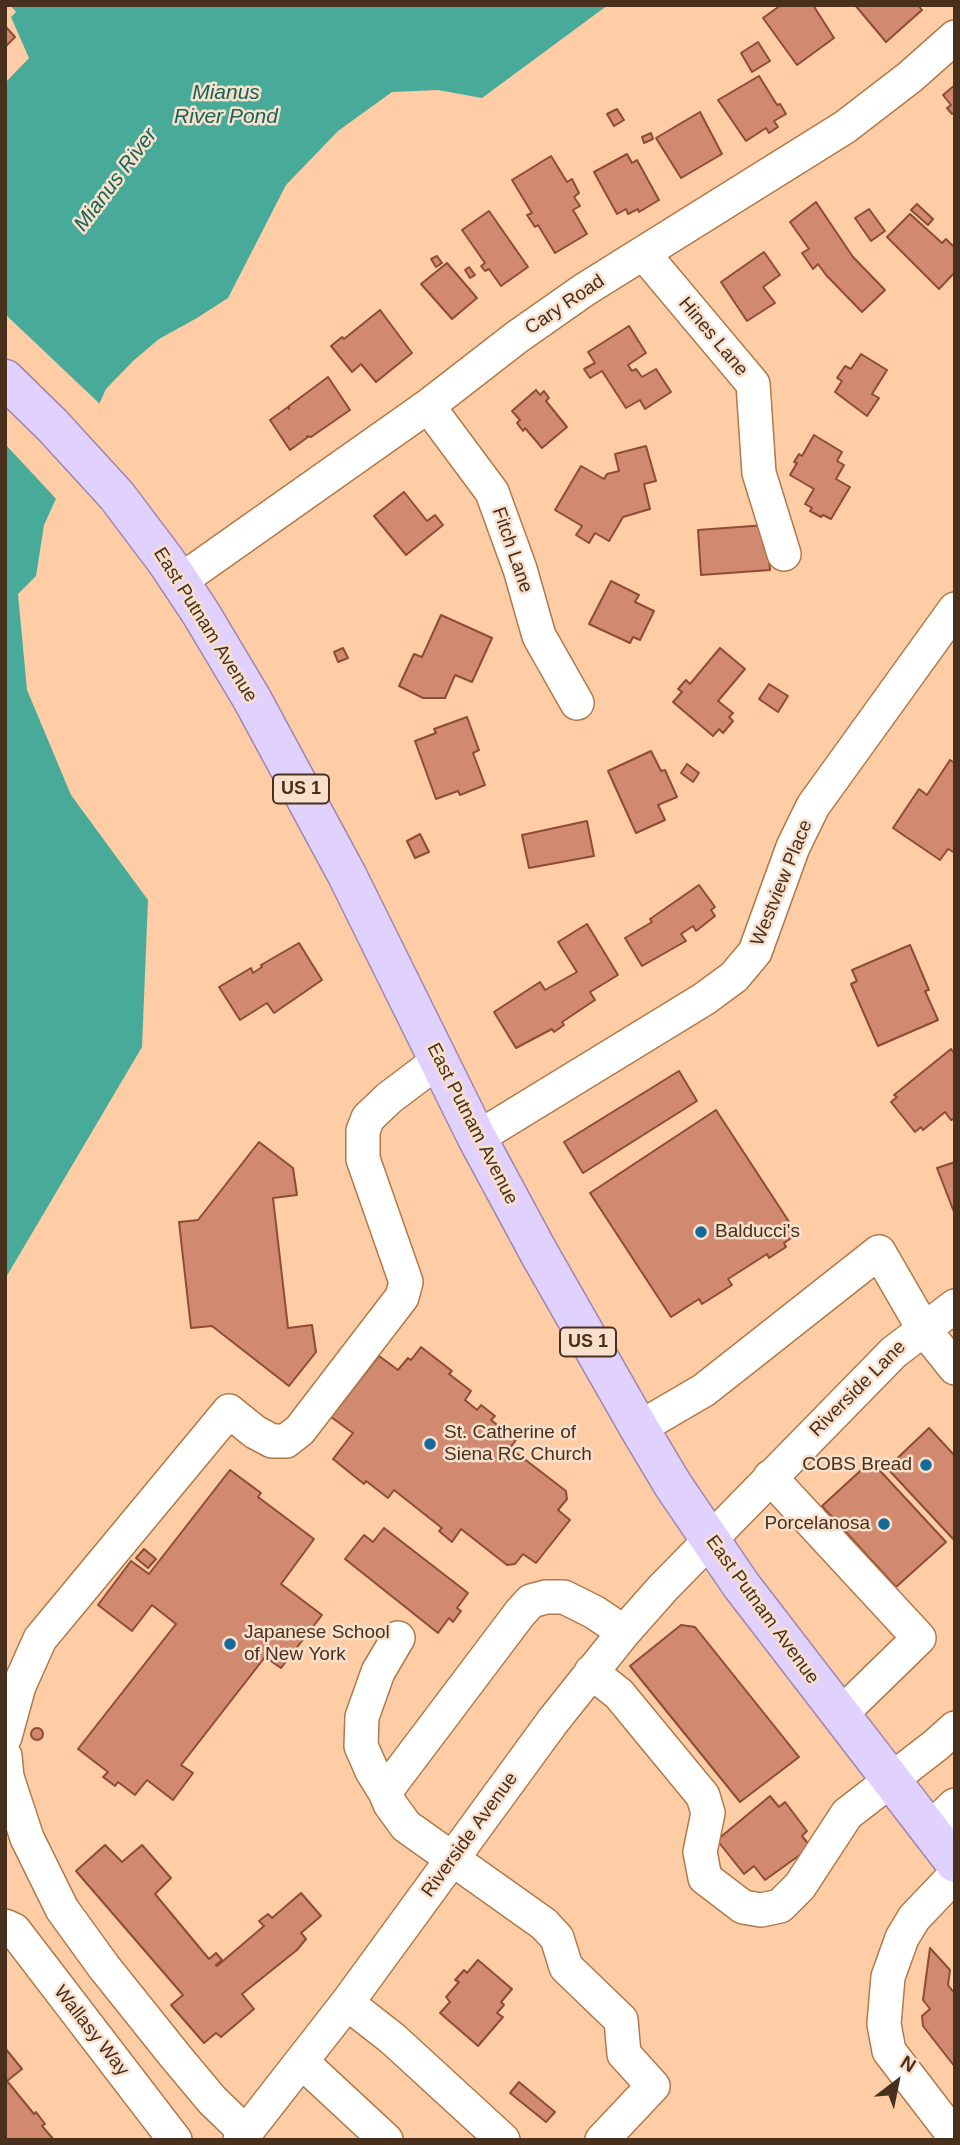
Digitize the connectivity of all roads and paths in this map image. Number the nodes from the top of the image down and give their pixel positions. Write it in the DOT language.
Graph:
graph roads {
  1 [pos="955,37"];
  2 [pos="643,253"];
  3 [pos="5,379"];
  4 [pos="428,406"];
  5 [pos="784,554"];
  6 [pos="180,581"];
  7 [pos="955,609"];
  8 [pos="577,704"];
  9 [pos="438,1061"];
  10 [pos="477,1138"];
  11 [pos="955,1306"];
  12 [pos="923,1328"];
  13 [pos="955,1368"];
  14 [pos="639,1428"];
  15 [pos="770,1477"];
  16 [pos="710,1540"];
  17 [pos="624,1632"];
  18 [pos="398,1638"];
  19 [pos="591,1672"];
  20 [pos="840,1715"];
  21 [pos="955,1728"];
  22 [pos="5,1737"];
  23 [pos="5,1756"];
  24 [pos="890,1779"];
  25 [pos="385,1792"];
  26 [pos="942,1817"];
  27 [pos="453,1859"];
  28 [pos="955,1863"];
  29 [pos="955,1875"];
  30 [pos="5,1926"];
  31 [pos="347,2003"];
  32 [pos="302,2062"];
  33 [pos="243,2136"];
  34 [pos="955,2137"];
  35 [pos="175,2140"];
  36 [pos="386,2140"];
  37 [pos="503,2140"];
  38 [pos="602,2140"];
  1 -- 2 [label="street, Cary Road"];
  2 -- 4 [label="street, Cary Road"];
  2 -- 5 [label="street, Hines Lane"];
  3 -- 6 [label="main road, East Putnam Avenue / US 1"];
  4 -- 6 [label="street, Cary Road"];
  4 -- 8 [label="street, Fitch Lane"];
  6 -- 9 [label="main road, East Putnam Avenue / US 1"];
  7 -- 10 [label="street, Westview Place"];
  9 -- 10 [label="main road, East Putnam Avenue / US 1"];
  9 -- 22 [label="street"];
  10 -- 14 [label="main road, East Putnam Avenue / US 1"];
  11 -- 12 [label="street, Riverside Lane"];
  12 -- 13 [label="street"];
  12 -- 14 [label="street"];
  12 -- 15 [label="street, Riverside Lane"];
  14 -- 16 [label="main road, East Putnam Avenue / US 1"];
  15 -- 16 [label="street, Riverside Lane"];
  15 -- 20 [label="street"];
  16 -- 17 [label="street, Riverside Avenue"];
  16 -- 20 [label="main road, East Putnam Avenue / US 1"];
  17 -- 19 [label="street, Riverside Avenue"];
  17 -- 25 [label="street"];
  18 -- 25 [label="street"];
  19 -- 24 [label="street"];
  19 -- 27 [label="street, Riverside Avenue"];
  20 -- 24 [label="main road, East Putnam Avenue / US 1"];
  21 -- 24 [label="street"];
  23 -- 33 [label="street"];
  24 -- 26 [label="main road, East Putnam Avenue / US 1"];
  25 -- 27 [label="street"];
  26 -- 28 [label="main road, East Putnam Avenue / US 1"];
  27 -- 31 [label="street, Riverside Avenue"];
  27 -- 38 [label="street"];
  29 -- 34 [label="street"];
  30 -- 35 [label="street, Wallasy Way"];
  31 -- 32 [label="street, Riverside Avenue"];
  31 -- 37 [label="street"];
  32 -- 33 [label="street, Riverside Avenue"];
  32 -- 36 [label="street"];
}
